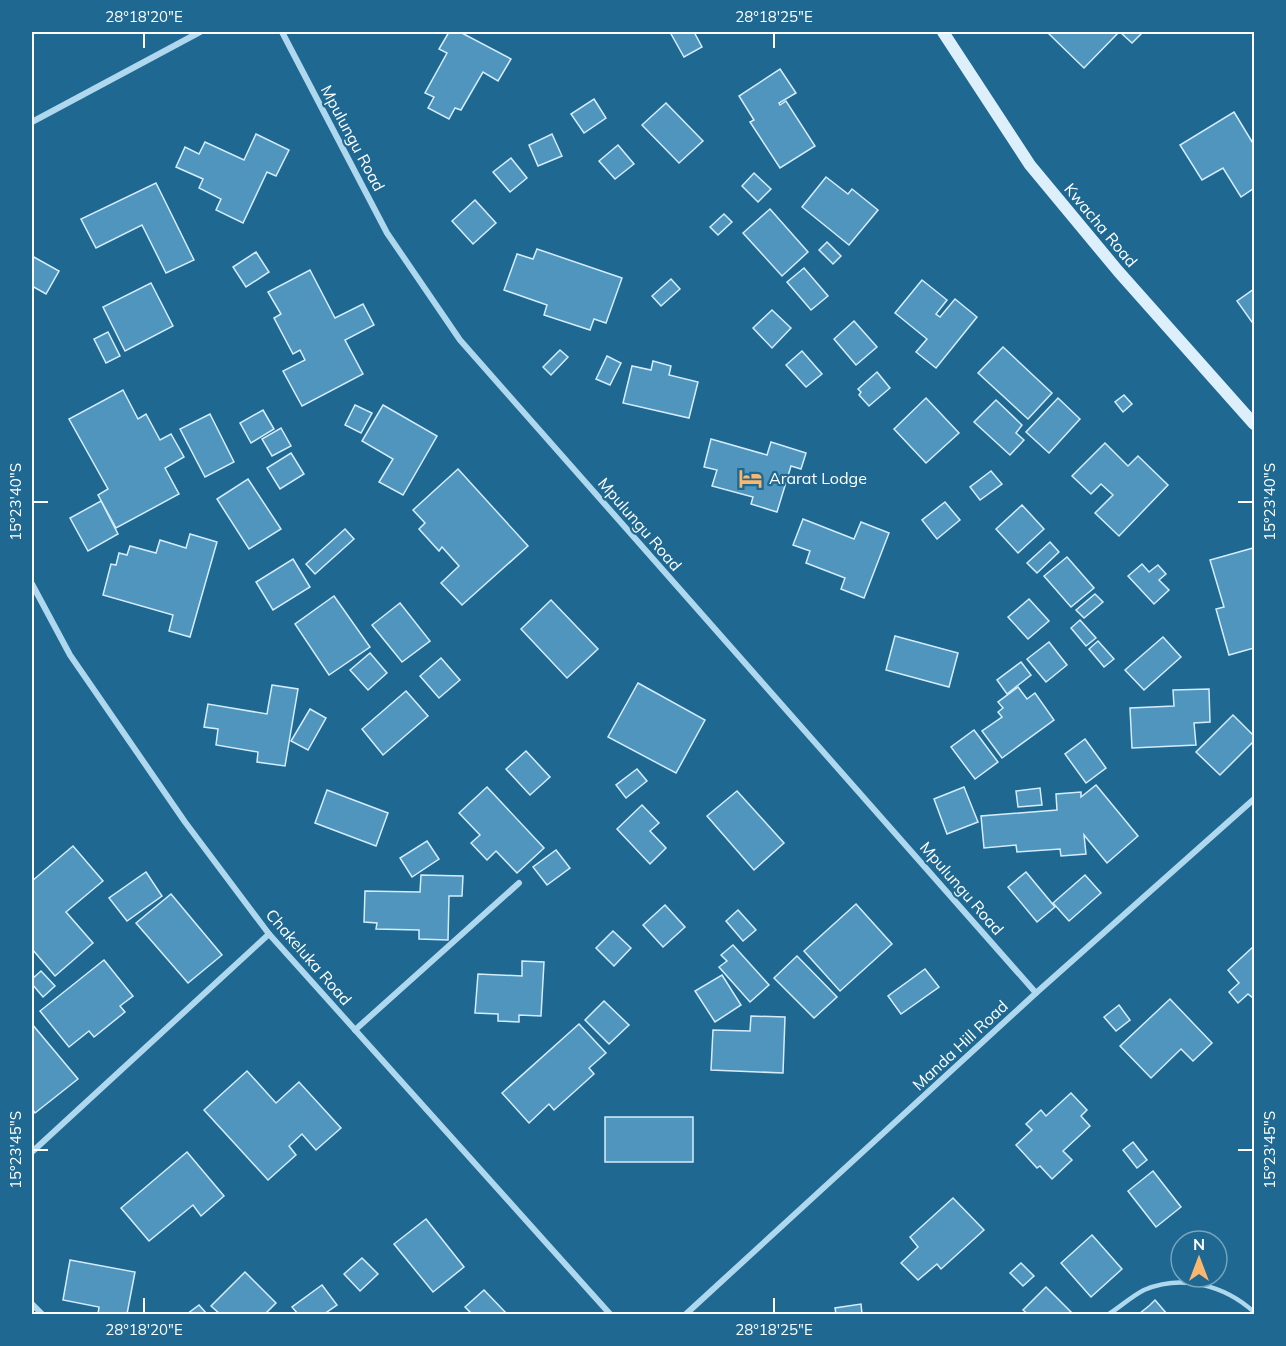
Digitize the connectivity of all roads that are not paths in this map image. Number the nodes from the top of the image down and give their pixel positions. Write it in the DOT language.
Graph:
graph roads {
  1 [pos="200,32"];
  2 [pos="282,32"];
  3 [pos="943,32"];
  4 [pos="32,122"];
  5 [pos="1254,424"];
  6 [pos="32,584"];
  7 [pos="1254,799"];
  8 [pos="519,883"];
  9 [pos="269,933"];
  10 [pos="1036,993"];
  11 [pos="355,1030"];
  12 [pos="32,1152"];
  13 [pos="32,1304"];
  14 [pos="1254,1312"];
  15 [pos="42,1314"];
  16 [pos="610,1314"];
  17 [pos="686,1314"];
  18 [pos="1109,1314"];
  1 -- 4 [label="street"];
  2 -- 10 [label="street, Mpulungu Road"];
  3 -- 5 [label="main road, Kwacha Road"];
  6 -- 9 [label="street, Chakeluka Road"];
  7 -- 10 [label="street, Manda Hill Road"];
  8 -- 11 [label="street"];
  9 -- 11 [label="street, Chakeluka Road"];
  9 -- 12 [label="street"];
  10 -- 17 [label="street, Manda Hill Road"];
  11 -- 16 [label="street, Chakeluka Road"];
  13 -- 15 [label="street"];
  14 -- 18 [label="lane"];
}
